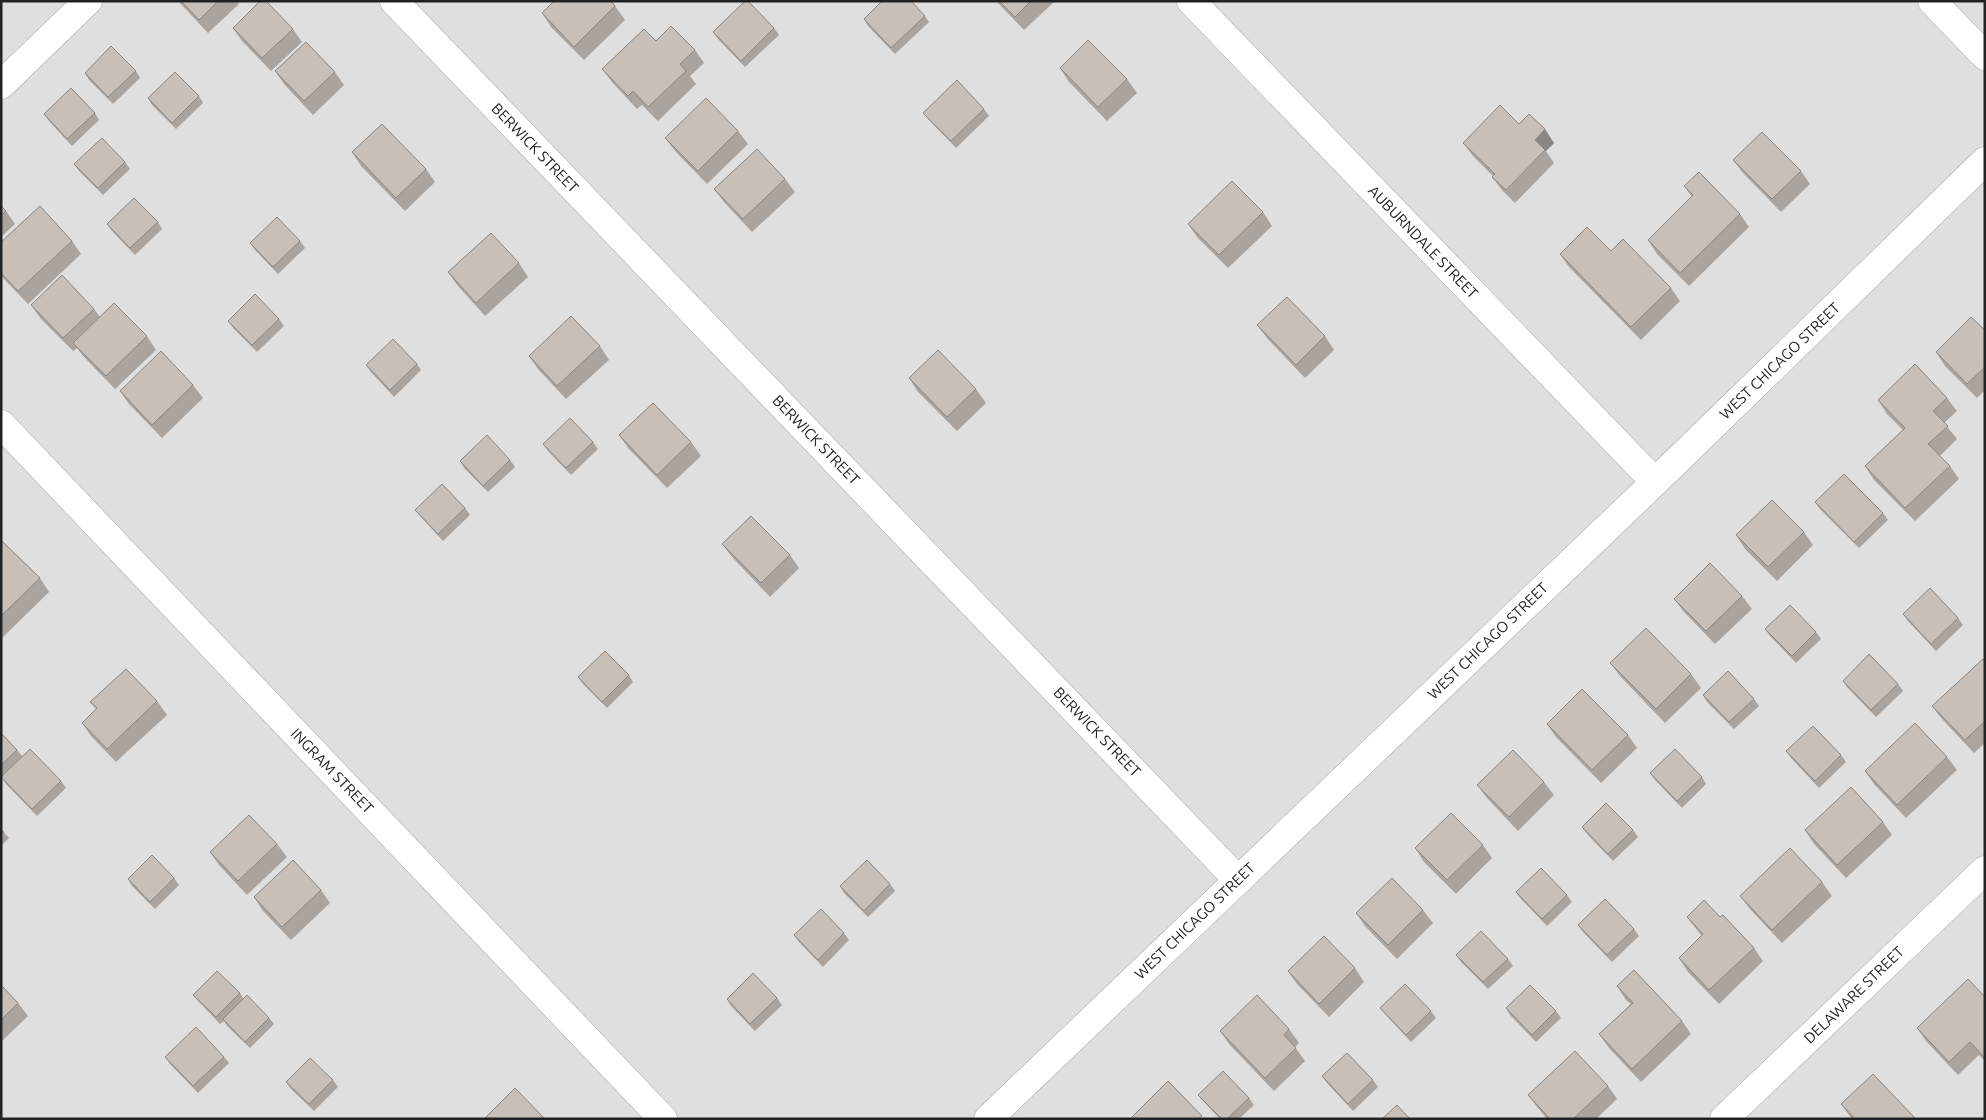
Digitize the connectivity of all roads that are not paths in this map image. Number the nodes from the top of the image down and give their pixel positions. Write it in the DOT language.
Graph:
graph roads {
  1 [pos="88,1"];
  2 [pos="394,1"];
  3 [pos="1191,1"];
  4 [pos="1932,1"];
  5 [pos="1985,56"];
  6 [pos="1,84"];
  7 [pos="1985,161"];
  8 [pos="1,424"];
  9 [pos="1655,482"];
  10 [pos="1985,870"];
  11 [pos="1238,880"];
  12 [pos="663,1119"];
  13 [pos="988,1119"];
  14 [pos="1724,1119"];
  1 -- 6 [label="street"];
  2 -- 11 [label="street, BERWICK STREET"];
  3 -- 9 [label="street, AUBURNDALE STREET"];
  4 -- 5 [label="street"];
  7 -- 9 [label="street, WEST CHICAGO STREET"];
  8 -- 12 [label="street, INGRAM STREET"];
  9 -- 11 [label="street, WEST CHICAGO STREET"];
  10 -- 14 [label="street, DELAWARE STREET"];
  11 -- 13 [label="street, WEST CHICAGO STREET"];
}
